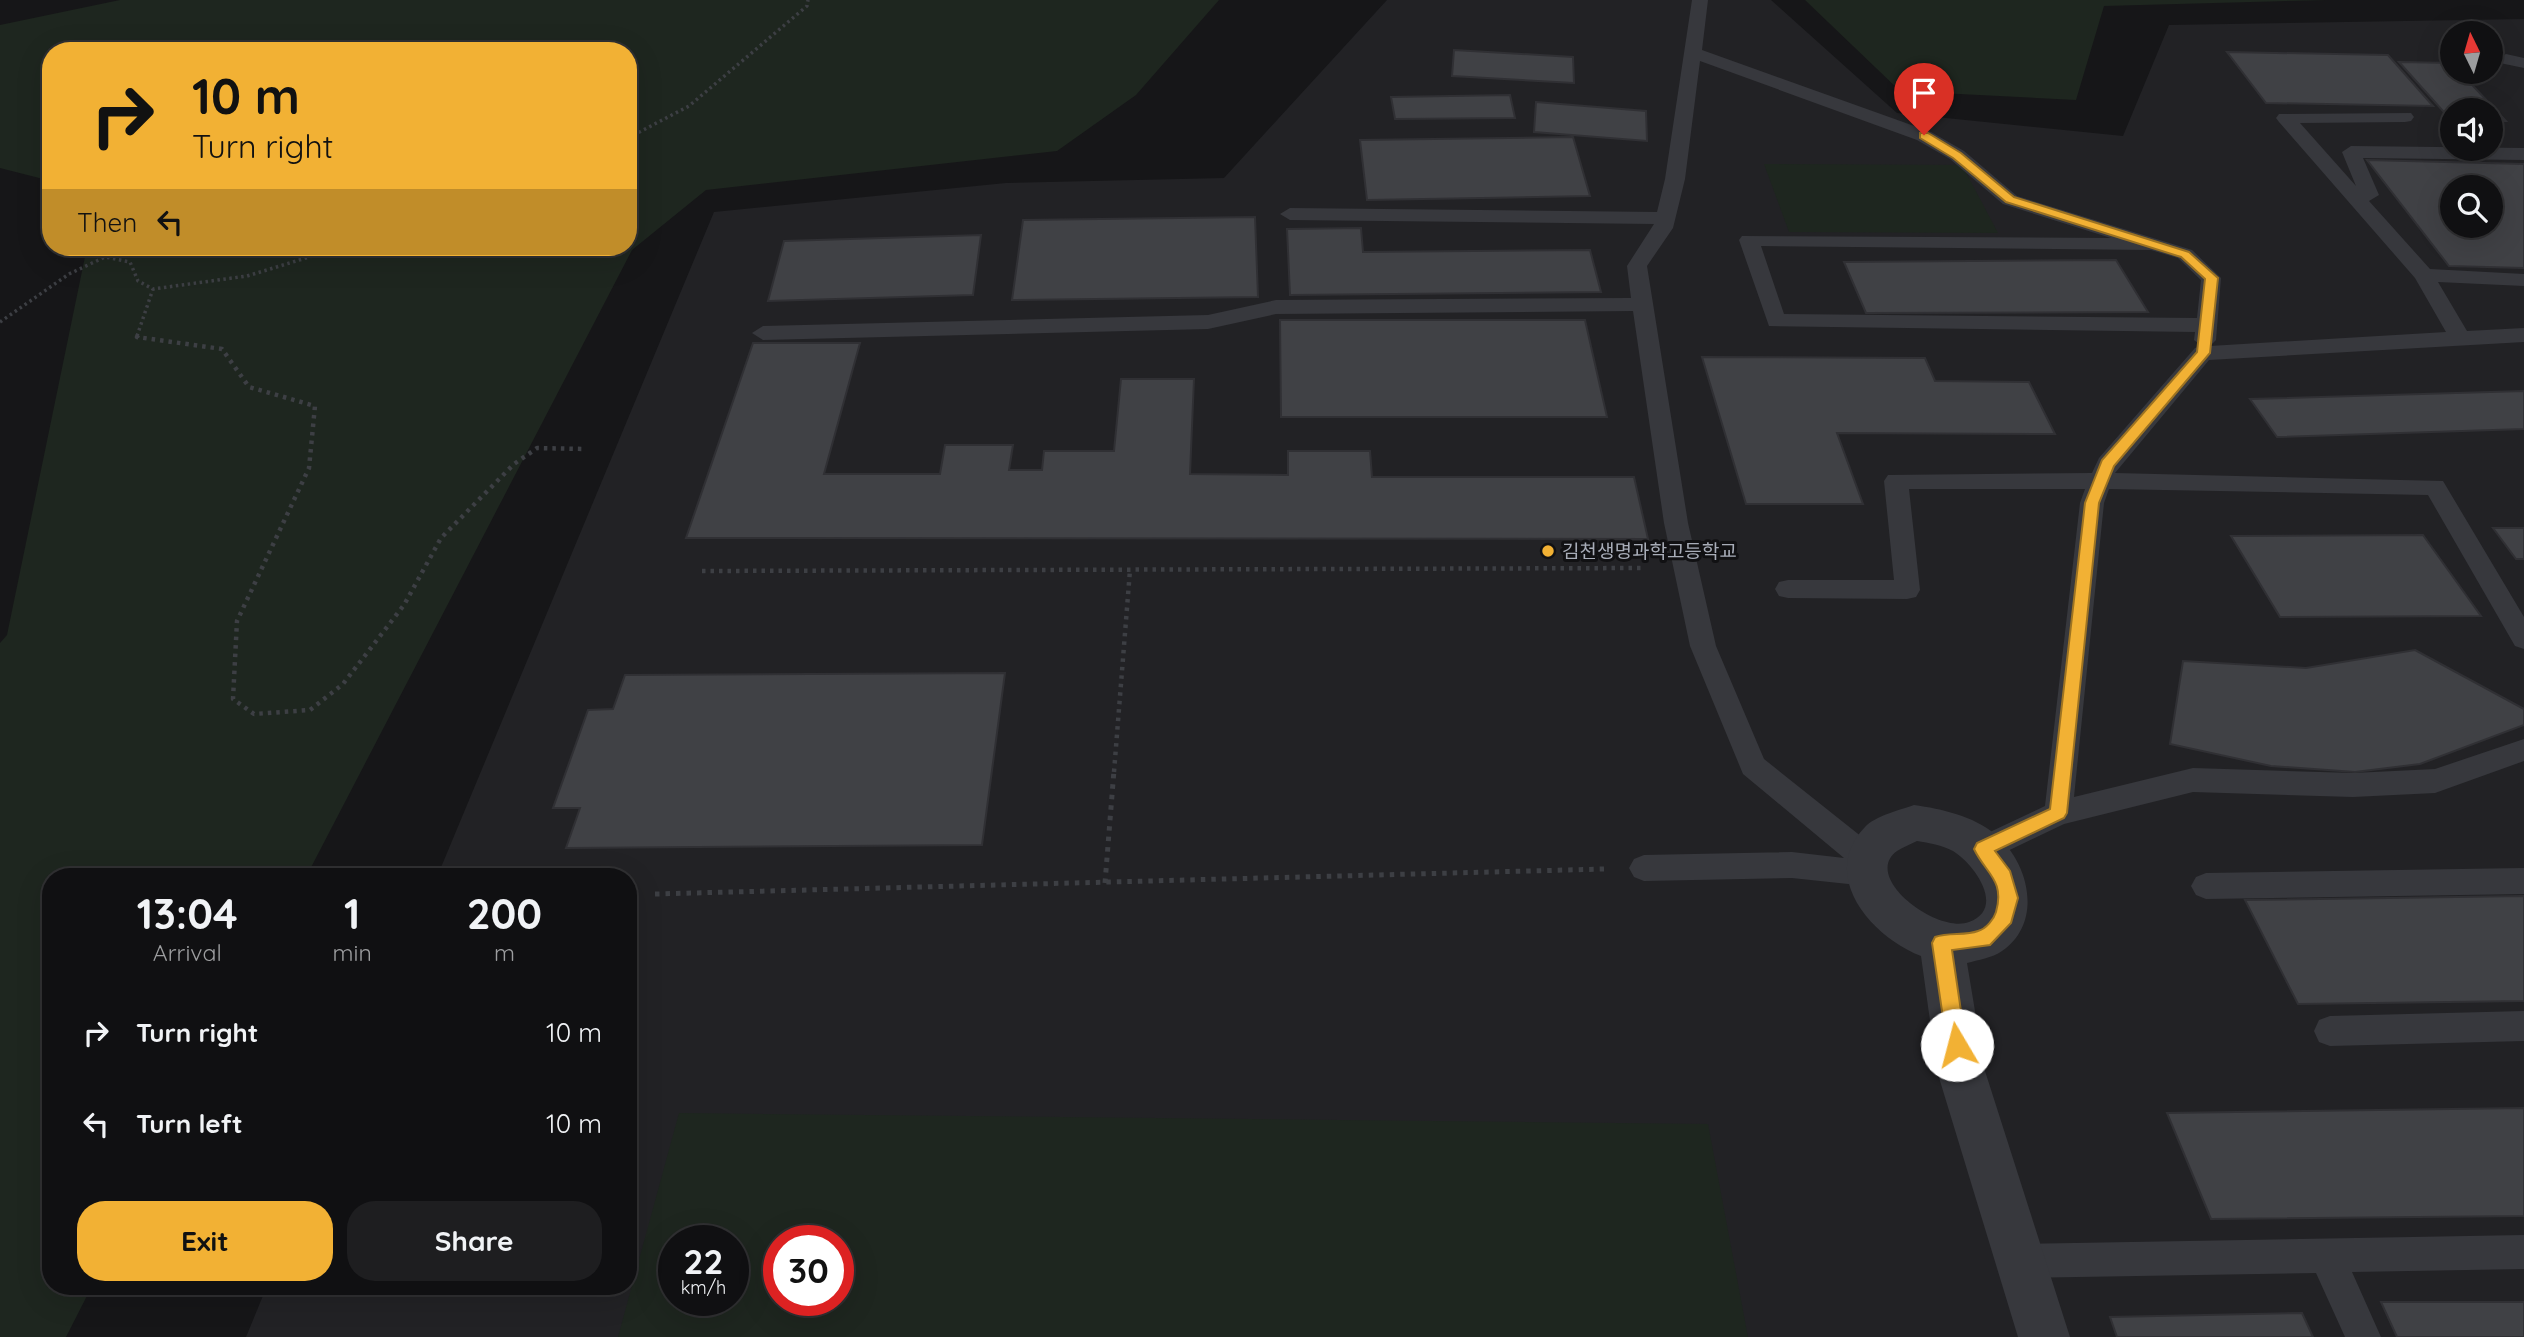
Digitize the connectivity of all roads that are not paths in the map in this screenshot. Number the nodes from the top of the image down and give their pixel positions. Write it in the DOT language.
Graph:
graph roads {
  1 [pos="1700,0"];
  2 [pos="1692,52"];
  3 [pos="2506,59"];
  4 [pos="2524,63"];
  5 [pos="2405,117"];
  6 [pos="2524,154"];
  7 [pos="2355,197"];
  8 [pos="1290,214"];
  9 [pos="1665,218"];
  10 [pos="2151,244"];
  11 [pos="2424,275"];
  12 [pos="2524,280"];
  13 [pos="1643,304"];
  14 [pos="2206,325"];
  15 [pos="762,333"];
  16 [pos="2524,335"];
  17 [pos="2460,338"];
  18 [pos="2203,353"];
  19 [pos="2101,481"];
  20 [pos="1788,589"];
  21 [pos="2524,639"];
  22 [pos="2524,750"];
  23 [pos="2058,813"];
  24 [pos="1983,849"];
  25 [pos="1867,865"];
  26 [pos="1644,867"];
  27 [pos="2524,881"];
  28 [pos="2206,886"];
  29 [pos="1941,943"];
  30 [pos="2524,1026"];
  31 [pos="2330,1031"];
  32 [pos="2524,1252"];
  33 [pos="2326,1256"];
  34 [pos="2020,1261"];
  35 [pos="2043,1337"];
  36 [pos="2363,1337"];
  1 -- 2 [label="lane"];
  2 -- 9 [label="lane"];
  2 -- 10 [label="lane"];
  3 -- 4 [label="lane"];
  5 -- 7 [label="lane"];
  6 -- 7 [label="lane"];
  7 -- 11 [label="lane"];
  8 -- 9 [label="lane"];
  9 -- 13 [label="lane"];
  10 -- 14 [label="lane"];
  10 -- 14 [label="lane"];
  11 -- 12 [label="lane"];
  11 -- 17 [label="lane"];
  13 -- 15 [label="lane"];
  13 -- 25 [label="lane"];
  14 -- 18 [label="lane"];
  16 -- 17 [label="lane"];
  17 -- 18 [label="lane"];
  18 -- 19 [label="lane"];
  19 -- 20 [label="lane"];
  19 -- 21 [label="lane"];
  19 -- 23 [label="lane"];
  22 -- 23 [label="lane"];
  23 -- 24 [label="lane"];
  24 -- 25 [label="street"];
  24 -- 29 [label="street"];
  25 -- 26 [label="lane"];
  25 -- 29 [label="street"];
  27 -- 28 [label="lane"];
  29 -- 34 [label="street"];
  30 -- 31 [label="lane"];
  32 -- 33 [label="lane"];
  33 -- 34 [label="lane"];
  33 -- 36 [label="lane"];
  34 -- 35 [label="street"];
}
